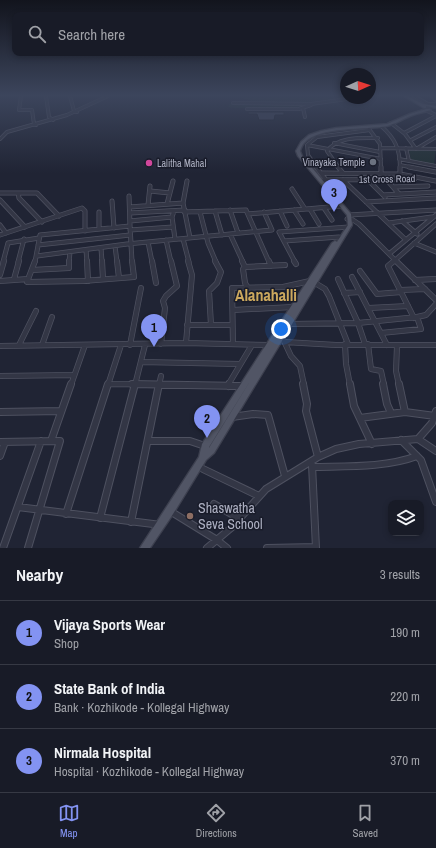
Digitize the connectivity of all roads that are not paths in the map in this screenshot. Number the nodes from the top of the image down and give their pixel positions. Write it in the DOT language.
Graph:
graph roads {
  1 [pos="394,121"];
  2 [pos="34,122"];
  3 [pos="48,122"];
  4 [pos="391,122"];
  5 [pos="393,122"];
  6 [pos="426,122"];
  7 [pos="36,125"];
  8 [pos="381,126"];
  9 [pos="436,127"];
  10 [pos="369,129"];
  11 [pos="404,133"];
  12 [pos="436,137"];
  13 [pos="367,138"];
  14 [pos="378,138"];
  15 [pos="0,139"];
  16 [pos="411,140"];
  17 [pos="334,143"];
  18 [pos="307,145"];
  19 [pos="364,148"];
  20 [pos="381,148"];
  21 [pos="399,148"];
  22 [pos="406,148"];
  23 [pos="327,149"];
  24 [pos="416,149"];
  25 [pos="436,149"];
  26 [pos="380,152"];
  27 [pos="380,159"];
  28 [pos="399,159"];
  29 [pos="409,161"];
  30 [pos="400,165"];
  31 [pos="436,165"];
  32 [pos="343,172"];
  33 [pos="436,172"];
  34 [pos="322,173"];
  35 [pos="381,173"];
  36 [pos="400,174"];
  37 [pos="385,179"];
  38 [pos="424,179"];
  39 [pos="326,180"];
  40 [pos="343,180"];
  41 [pos="368,180"];
  42 [pos="430,180"];
  43 [pos="173,181"];
  44 [pos="187,181"];
  45 [pos="320,181"];
  46 [pos="436,181"];
  47 [pos="150,186"];
  48 [pos="428,186"];
  49 [pos="393,187"];
  50 [pos="292,189"];
  51 [pos="150,191"];
  52 [pos="425,192"];
  53 [pos="436,192"];
  54 [pos="0,193"];
  55 [pos="18,193"];
  56 [pos="170,193"];
  57 [pos="399,194"];
  58 [pos="383,195"];
  59 [pos="129,196"];
  60 [pos="436,198"];
  61 [pos="0,200"];
  62 [pos="112,201"];
  63 [pos="389,201"];
  64 [pos="366,202"];
  65 [pos="183,203"];
  66 [pos="167,204"];
  67 [pos="148,205"];
  68 [pos="339,206"];
  69 [pos="130,207"];
  70 [pos="324,208"];
  71 [pos="305,209"];
  72 [pos="310,209"];
  73 [pos="174,210"];
  74 [pos="230,210"];
  75 [pos="294,210"];
  76 [pos="436,210"];
  77 [pos="184,211"];
  78 [pos="215,211"];
  79 [pos="280,211"];
  80 [pos="99,212"];
  81 [pos="200,212"];
  82 [pos="264,212"];
  83 [pos="130,213"];
  84 [pos="377,213"];
  85 [pos="248,214"];
  86 [pos="59,216"];
  87 [pos="435,216"];
  88 [pos="172,217"];
  89 [pos="349,218"];
  90 [pos="332,220"];
  91 [pos="130,221"];
  92 [pos="42,222"];
  93 [pos="402,222"];
  94 [pos="389,223"];
  95 [pos="303,224"];
  96 [pos="319,224"];
  97 [pos="436,224"];
  98 [pos="0,225"];
  99 [pos="287,226"];
  100 [pos="25,227"];
  101 [pos="173,227"];
  102 [pos="347,227"];
  103 [pos="114,228"];
  104 [pos="130,228"];
  105 [pos="434,228"];
  106 [pos="99,229"];
  107 [pos="272,230"];
  108 [pos="85,231"];
  109 [pos="256,231"];
  110 [pos="279,232"];
  111 [pos="6,233"];
  112 [pos="238,233"];
  113 [pos="415,233"];
  114 [pos="230,234"];
  115 [pos="0,235"];
  116 [pos="130,235"];
  117 [pos="222,235"];
  118 [pos="205,236"];
  119 [pos="339,237"];
  120 [pos="421,237"];
  121 [pos="39,238"];
  122 [pos="190,238"];
  123 [pos="24,239"];
  124 [pos="175,239"];
  125 [pos="183,239"];
  126 [pos="166,240"];
  127 [pos="406,240"];
  128 [pos="284,241"];
  129 [pos="148,242"];
  130 [pos="414,243"];
  131 [pos="130,244"];
  132 [pos="38,245"];
  133 [pos="115,246"];
  134 [pos="101,248"];
  135 [pos="86,250"];
  136 [pos="70,252"];
  137 [pos="436,252"];
  138 [pos="389,254"];
  139 [pos="2,256"];
  140 [pos="37,256"];
  141 [pos="394,260"];
  142 [pos="296,264"];
  143 [pos="285,265"];
  144 [pos="271,266"];
  145 [pos="245,267"];
  146 [pos="32,270"];
  147 [pos="360,271"];
  148 [pos="0,275"];
  149 [pos="352,277"];
  150 [pos="119,278"];
  151 [pos="14,279"];
  152 [pos="28,279"];
  153 [pos="338,279"];
  154 [pos="436,279"];
  155 [pos="103,280"];
  156 [pos="415,280"];
  157 [pos="0,281"];
  158 [pos="88,281"];
  159 [pos="313,282"];
  160 [pos="156,283"];
  161 [pos="141,288"];
  162 [pos="248,288"];
  163 [pos="425,290"];
  164 [pos="401,291"];
  165 [pos="360,292"];
  166 [pos="344,293"];
  167 [pos="436,300"];
  168 [pos="436,304"];
  169 [pos="408,306"];
  170 [pos="293,307"];
  171 [pos="369,308"];
  172 [pos="233,310"];
  173 [pos="36,311"];
  174 [pos="52,317"];
  175 [pos="416,317"];
  176 [pos="376,321"];
  177 [pos="340,322"];
  178 [pos="358,323"];
  179 [pos="290,324"];
  180 [pos="187,325"];
  181 [pos="211,325"];
  182 [pos="232,325"];
  183 [pos="381,333"];
  184 [pos="283,341"];
  185 [pos="186,343"];
  186 [pos="120,344"];
  187 [pos="130,344"];
  188 [pos="145,344"];
  189 [pos="161,344"];
  190 [pos="233,344"];
  191 [pos="347,344"];
  192 [pos="366,344"];
  193 [pos="19,345"];
  194 [pos="42,345"];
  195 [pos="85,345"];
  196 [pos="252,345"];
  197 [pos="269,345"];
  198 [pos="387,345"];
  199 [pos="436,345"];
  200 [pos="0,346"];
  201 [pos="397,346"];
  202 [pos="141,362"];
  203 [pos="240,364"];
  204 [pos="74,375"];
  205 [pos="0,376"];
  206 [pos="161,376"];
  207 [pos="108,384"];
  208 [pos="135,385"];
  209 [pos="160,385"];
  210 [pos="228,386"];
  211 [pos="242,386"];
  212 [pos="61,411"];
  213 [pos="0,412"];
  214 [pos="405,412"];
  215 [pos="391,413"];
  216 [pos="436,414"];
  217 [pos="232,417"];
  218 [pos="360,418"];
  219 [pos="434,425"];
  220 [pos="418,438"];
  221 [pos="401,440"];
  222 [pos="42,441"];
  223 [pos="51,441"];
  224 [pos="148,441"];
  225 [pos="3,442"];
  226 [pos="372,444"];
  227 [pos="205,446"];
  228 [pos="436,451"];
  229 [pos="0,456"];
  230 [pos="417,456"];
  231 [pos="318,457"];
  232 [pos="203,458"];
  233 [pos="312,464"];
  234 [pos="203,469"];
  235 [pos="285,476"];
  236 [pos="260,496"];
  237 [pos="436,502"];
  238 [pos="214,504"];
  239 [pos="18,507"];
  240 [pos="40,510"];
  241 [pos="170,511"];
  242 [pos="66,514"];
  243 [pos="100,518"];
  244 [pos="240,518"];
  245 [pos="131,522"];
  246 [pos="161,525"];
  247 [pos="217,540"];
  248 [pos="3,548"];
  249 [pos="28,548"];
  250 [pos="145,548"];
  251 [pos="207,548"];
  252 [pos="227,548"];
  253 [pos="266,548"];
  254 [pos="316,548"];
  1 -- 11 [label="street"];
  2 -- 7 [label="street"];
  3 -- 7 [label="street"];
  4 -- 68 [label="main road"];
  5 -- 8 [label="main road"];
  6 -- 11 [label="street"];
  7 -- 15 [label="street"];
  8 -- 10 [label="main road"];
  8 -- 21 [label="street"];
  9 -- 16 [label="street"];
  10 -- 14 [label="street"];
  10 -- 18 [label="street"];
  10 -- 45 [label="main road"];
  11 -- 16 [label="street"];
  12 -- 24 [label="street"];
  13 -- 14 [label="street"];
  13 -- 17 [label="street"];
  13 -- 19 [label="street"];
  14 -- 20 [label="street"];
  16 -- 24 [label="street"];
  17 -- 19 [label="street"];
  17 -- 23 [label="street"];
  18 -- 23 [label="street"];
  18 -- 34 [label="street"];
  19 -- 26 [label="street"];
  20 -- 21 [label="street"];
  20 -- 26 [label="street"];
  21 -- 22 [label="street"];
  21 -- 28 [label="street"];
  22 -- 24 [label="street"];
  22 -- 29 [label="street"];
  23 -- 27 [label="street"];
  23 -- 32 [label="street"];
  24 -- 25 [label="street"];
  26 -- 27 [label="street"];
  27 -- 35 [label="street"];
  28 -- 29 [label="street"];
  28 -- 30 [label="street"];
  29 -- 31 [label="street"];
  30 -- 33 [label="street"];
  30 -- 36 [label="street"];
  32 -- 34 [label="street"];
  32 -- 35 [label="street"];
  34 -- 39 [label="street"];
  35 -- 36 [label="street"];
  35 -- 37 [label="street"];
  36 -- 38 [label="street"];
  37 -- 38 [label="street, 1st Cross Road"];
  37 -- 41 [label="street, 1st Cross Road"];
  37 -- 49 [label="street"];
  38 -- 42 [label="street"];
  39 -- 40 [label="street, 1st Cross Road"];
  39 -- 45 [label="street, 1st Cross Road"];
  40 -- 41 [label="street, 1st Cross Road"];
  40 -- 64 [label="street"];
  41 -- 58 [label="street"];
  42 -- 46 [label="street"];
  42 -- 48 [label="street"];
  43 -- 56 [label="street"];
  44 -- 65 [label="street"];
  45 -- 68 [label="main road"];
  47 -- 51 [label="street"];
  48 -- 49 [label="street"];
  48 -- 52 [label="street"];
  49 -- 57 [label="street"];
  50 -- 71 [label="street"];
  51 -- 56 [label="street"];
  51 -- 67 [label="street"];
  52 -- 53 [label="street"];
  52 -- 57 [label="street"];
  54 -- 55 [label="street"];
  55 -- 86 [label="street"];
  55 -- 92 [label="street"];
  56 -- 66 [label="street"];
  57 -- 58 [label="street"];
  58 -- 63 [label="street"];
  59 -- 69 [label="street"];
  60 -- 63 [label="street"];
  61 -- 100 [label="street"];
  62 -- 103 [label="street"];
  63 -- 64 [label="street"];
  64 -- 84 [label="street"];
  65 -- 66 [label="street"];
  65 -- 77 [label="street"];
  66 -- 67 [label="street"];
  67 -- 69 [label="street"];
  68 -- 70 [label="street"];
  68 -- 89 [label="main road"];
  69 -- 83 [label="street"];
  70 -- 72 [label="street"];
  70 -- 90 [label="street"];
  71 -- 72 [label="street"];
  71 -- 75 [label="street"];
  72 -- 96 [label="street"];
  73 -- 77 [label="street"];
  73 -- 83 [label="street"];
  73 -- 88 [label="street"];
  74 -- 78 [label="street"];
  74 -- 85 [label="street"];
  74 -- 112 [label="street"];
  75 -- 79 [label="street"];
  75 -- 95 [label="street"];
  76 -- 84 [label="street"];
  77 -- 81 [label="street"];
  77 -- 122 [label="street"];
  78 -- 81 [label="street"];
  78 -- 117 [label="street"];
  79 -- 82 [label="street"];
  79 -- 99 [label="street"];
  80 -- 106 [label="street"];
  81 -- 118 [label="street"];
  82 -- 85 [label="street"];
  82 -- 107 [label="street"];
  83 -- 91 [label="street"];
  84 -- 89 [label="street"];
  84 -- 94 [label="street"];
  85 -- 109 [label="street"];
  86 -- 92 [label="street"];
  86 -- 108 [label="street"];
  87 -- 93 [label="street"];
  87 -- 113 [label="street"];
  88 -- 91 [label="street"];
  88 -- 101 [label="street"];
  89 -- 102 [label="main road"];
  89 -- 138 [label="street"];
  91 -- 104 [label="street"];
  92 -- 100 [label="street"];
  93 -- 94 [label="street"];
  93 -- 113 [label="street"];
  94 -- 127 [label="street"];
  97 -- 105 [label="street"];
  98 -- 111 [label="street"];
  100 -- 111 [label="street"];
  101 -- 104 [label="street"];
  101 -- 124 [label="street"];
  102 -- 110 [label="street"];
  102 -- 119 [label="main road"];
  102 -- 159 [label="main road"];
  103 -- 104 [label="street"];
  103 -- 106 [label="street"];
  104 -- 116 [label="street"];
  105 -- 120 [label="street"];
  106 -- 108 [label="street"];
  107 -- 109 [label="street"];
  107 -- 110 [label="street"];
  108 -- 121 [label="street"];
  109 -- 112 [label="street"];
  109 -- 144 [label="street"];
  110 -- 128 [label="street"];
  111 -- 115 [label="street"];
  112 -- 114 [label="street"];
  113 -- 120 [label="street"];
  113 -- 127 [label="street"];
  114 -- 117 [label="street"];
  114 -- 145 [label="street"];
  116 -- 131 [label="street"];
  116 -- 132 [label="street"];
  117 -- 118 [label="street"];
  118 -- 122 [label="street"];
  118 -- 181 [label="street"];
  119 -- 128 [label="street"];
  119 -- 159 [label="main road"];
  120 -- 130 [label="street"];
  121 -- 123 [label="street"];
  121 -- 132 [label="street"];
  122 -- 125 [label="street"];
  123 -- 139 [label="street"];
  123 -- 151 [label="street"];
  124 -- 125 [label="street"];
  124 -- 126 [label="street"];
  125 -- 180 [label="street"];
  126 -- 129 [label="street"];
  126 -- 189 [label="street"];
  127 -- 138 [label="street"];
  128 -- 142 [label="street"];
  129 -- 131 [label="street"];
  129 -- 160 [label="street"];
  130 -- 137 [label="street"];
  130 -- 141 [label="street"];
  131 -- 133 [label="street"];
  131 -- 150 [label="street"];
  132 -- 140 [label="street"];
  133 -- 134 [label="street"];
  133 -- 150 [label="street"];
  134 -- 135 [label="street"];
  134 -- 155 [label="street"];
  135 -- 136 [label="street"];
  135 -- 158 [label="street"];
  136 -- 140 [label="street"];
  136 -- 146 [label="street"];
  138 -- 141 [label="street"];
  139 -- 148 [label="street"];
  140 -- 146 [label="street"];
  141 -- 156 [label="street"];
  141 -- 164 [label="street"];
  143 -- 144 [label="street"];
  144 -- 145 [label="street"];
  145 -- 162 [label="street"];
  146 -- 152 [label="street"];
  147 -- 164 [label="street"];
  149 -- 165 [label="street"];
  150 -- 155 [label="street"];
  151 -- 152 [label="street"];
  151 -- 157 [label="street"];
  152 -- 158 [label="street"];
  153 -- 166 [label="street"];
  154 -- 156 [label="street"];
  155 -- 158 [label="street"];
  156 -- 163 [label="street"];
  159 -- 162 [label="street"];
  159 -- 170 [label="main road"];
  159 -- 177 [label="street"];
  159 -- 179 [label="main road"];
  161 -- 187 [label="street"];
  162 -- 172 [label="street"];
  163 -- 164 [label="street"];
  163 -- 167 [label="street"];
  164 -- 169 [label="street"];
  165 -- 166 [label="street"];
  165 -- 171 [label="street"];
  166 -- 178 [label="street"];
  168 -- 175 [label="street"];
  169 -- 171 [label="street"];
  169 -- 175 [label="street"];
  170 -- 172 [label="street"];
  170 -- 197 [label="main road"];
  171 -- 176 [label="street"];
  172 -- 182 [label="street"];
  173 -- 193 [label="street"];
  174 -- 194 [label="street"];
  175 -- 176 [label="street"];
  175 -- 183 [label="street"];
  176 -- 178 [label="street"];
  176 -- 183 [label="street"];
  177 -- 178 [label="street"];
  177 -- 179 [label="street"];
  177 -- 191 [label="street"];
  178 -- 192 [label="street"];
  179 -- 184 [label="main road"];
  180 -- 181 [label="street"];
  180 -- 185 [label="street"];
  181 -- 182 [label="street"];
  182 -- 190 [label="street"];
  183 -- 198 [label="street"];
  184 -- 191 [label="street"];
  184 -- 217 [label="main road"];
  184 -- 231 [label="street"];
  185 -- 189 [label="street"];
  185 -- 190 [label="street"];
  186 -- 187 [label="street"];
  186 -- 195 [label="street"];
  186 -- 207 [label="street"];
  187 -- 188 [label="street"];
  188 -- 189 [label="street"];
  188 -- 202 [label="street"];
  190 -- 196 [label="street"];
  191 -- 192 [label="street"];
  191 -- 218 [label="street"];
  192 -- 198 [label="street"];
  192 -- 215 [label="street"];
  193 -- 194 [label="street"];
  193 -- 200 [label="street"];
  194 -- 195 [label="street"];
  195 -- 204 [label="street"];
  196 -- 197 [label="street"];
  196 -- 203 [label="street"];
  197 -- 211 [label="main road"];
  198 -- 201 [label="street"];
  199 -- 201 [label="street"];
  201 -- 214 [label="street"];
  202 -- 203 [label="street"];
  202 -- 208 [label="street"];
  203 -- 210 [label="street"];
  204 -- 205 [label="street"];
  204 -- 212 [label="street"];
  206 -- 209 [label="street"];
  207 -- 208 [label="street"];
  207 -- 242 [label="street"];
  208 -- 209 [label="street"];
  208 -- 243 [label="street"];
  209 -- 210 [label="street"];
  209 -- 224 [label="street"];
  210 -- 211 [label="street"];
  211 -- 227 [label="main road"];
  212 -- 213 [label="street"];
  212 -- 223 [label="street"];
  214 -- 215 [label="street"];
  214 -- 216 [label="street"];
  215 -- 218 [label="street"];
  216 -- 219 [label="street"];
  217 -- 232 [label="main road"];
  217 -- 235 [label="street"];
  218 -- 226 [label="street"];
  219 -- 220 [label="street"];
  220 -- 221 [label="street"];
  220 -- 228 [label="street"];
  221 -- 226 [label="street"];
  221 -- 230 [label="street"];
  222 -- 223 [label="street"];
  222 -- 225 [label="street"];
  222 -- 239 [label="street"];
  223 -- 240 [label="street"];
  224 -- 227 [label="street"];
  224 -- 245 [label="street"];
  225 -- 229 [label="street"];
  226 -- 231 [label="street"];
  227 -- 232 [label="main road"];
  230 -- 233 [label="street"];
  230 -- 237 [label="street"];
  231 -- 233 [label="street"];
  232 -- 241 [label="main road"];
  233 -- 235 [label="street"];
  233 -- 254 [label="street"];
  234 -- 236 [label="street"];
  235 -- 236 [label="street"];
  236 -- 244 [label="street"];
  238 -- 244 [label="street"];
  239 -- 240 [label="street"];
  239 -- 248 [label="street"];
  240 -- 242 [label="street"];
  240 -- 249 [label="street"];
  241 -- 246 [label="main road"];
  241 -- 247 [label="street"];
  242 -- 243 [label="street"];
  243 -- 245 [label="street"];
  244 -- 247 [label="street"];
  245 -- 246 [label="street"];
  246 -- 250 [label="main road"];
  247 -- 251 [label="street"];
  247 -- 252 [label="street"];
  253 -- 254 [label="street"];
}
